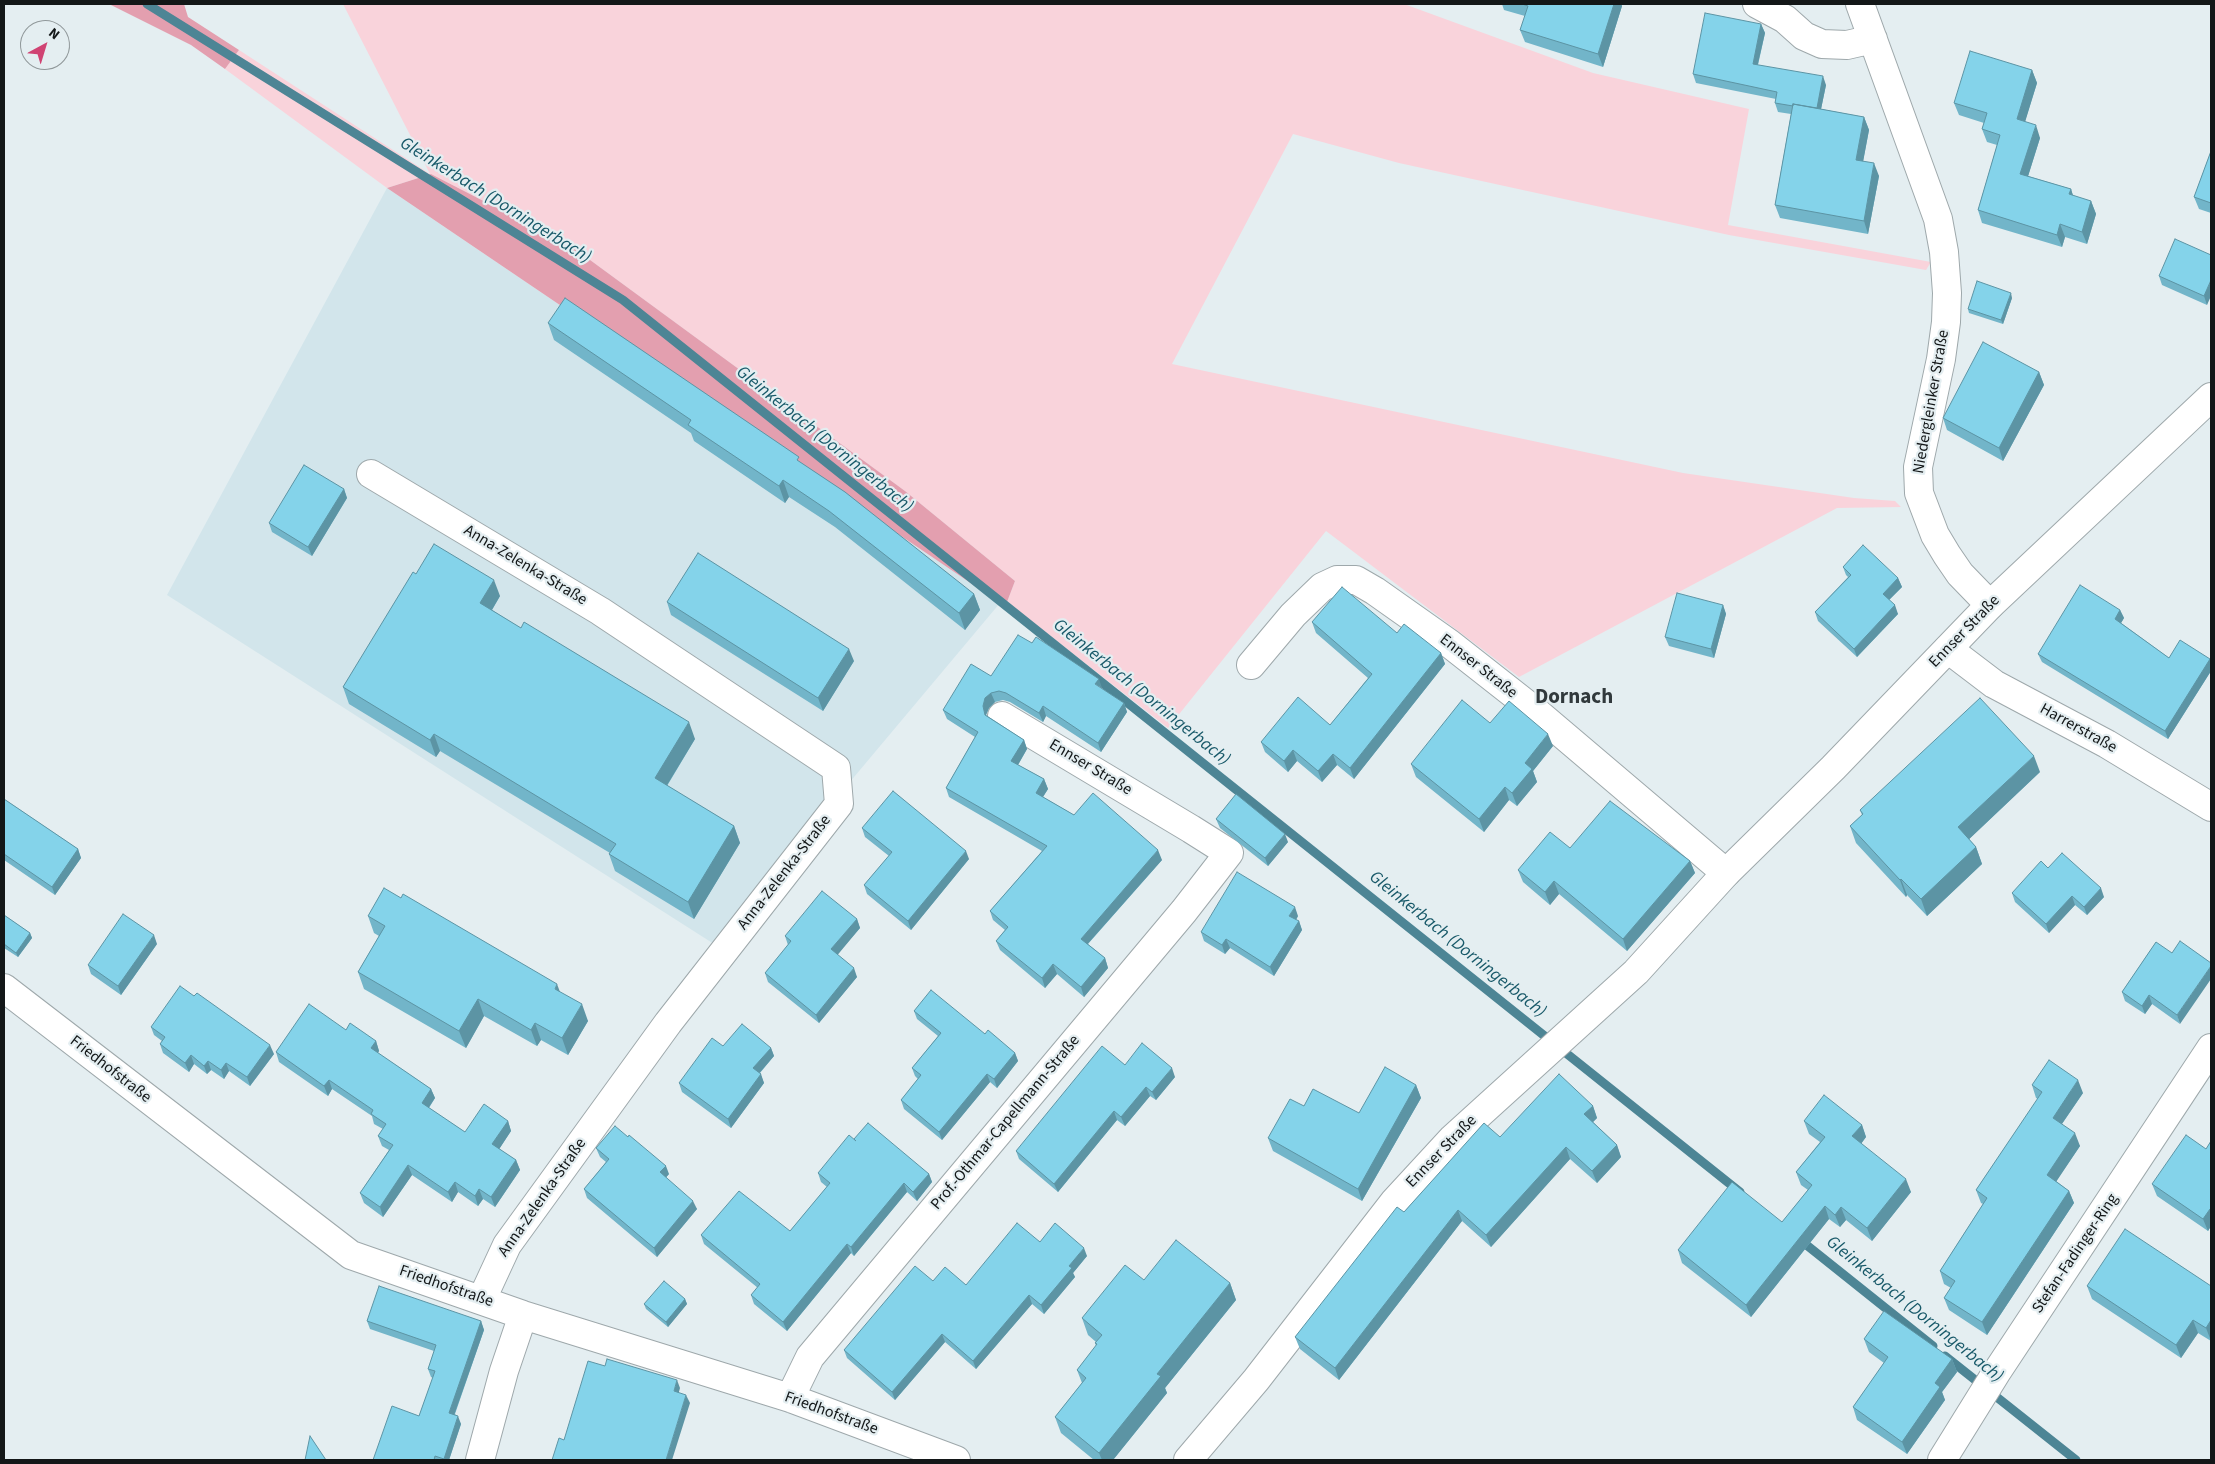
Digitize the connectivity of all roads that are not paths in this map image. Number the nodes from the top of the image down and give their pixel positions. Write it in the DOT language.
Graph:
graph roads {
  1 [pos="1757,4"];
  2 [pos="1860,4"];
  3 [pos="1873,39"];
  4 [pos="2211,397"];
  5 [pos="371,474"];
  6 [pos="1990,605"];
  7 [pos="1948,649"];
  8 [pos="1250,665"];
  9 [pos="1002,716"];
  10 [pos="2211,807"];
  11 [pos="1228,853"];
  12 [pos="1726,873"];
  13 [pos="4,988"];
  14 [pos="2211,1048"];
  15 [pos="482,1299"];
  16 [pos="523,1314"];
  17 [pos="790,1398"];
  18 [pos="480,1460"];
  19 [pos="956,1460"];
  20 [pos="1188,1460"];
  21 [pos="1942,1460"];
  1 -- 3 [label="street"];
  2 -- 3 [label="street, Niedergleinker Straße"];
  3 -- 6 [label="street, Niedergleinker Straße"];
  4 -- 6 [label="street, Ennser Straße"];
  5 -- 15 [label="street, Anna-Zelenka-Straße"];
  6 -- 7 [label="street, Ennser Straße"];
  7 -- 10 [label="street, Harrerstraße"];
  7 -- 12 [label="street, Ennser Straße"];
  8 -- 12 [label="street, Ennser Straße"];
  9 -- 11 [label="street, Ennser Straße"];
  11 -- 17 [label="street, Prof.-Othmar-Capellmann-Straße"];
  12 -- 20 [label="street, Ennser Straße"];
  13 -- 15 [label="street, Friedhofstraße"];
  14 -- 21 [label="street, Stefan-Fadinger-Ring"];
  15 -- 16 [label="street, Friedhofstraße"];
  16 -- 17 [label="street, Friedhofstraße"];
  16 -- 18 [label="street"];
  17 -- 19 [label="street, Friedhofstraße"];
}
